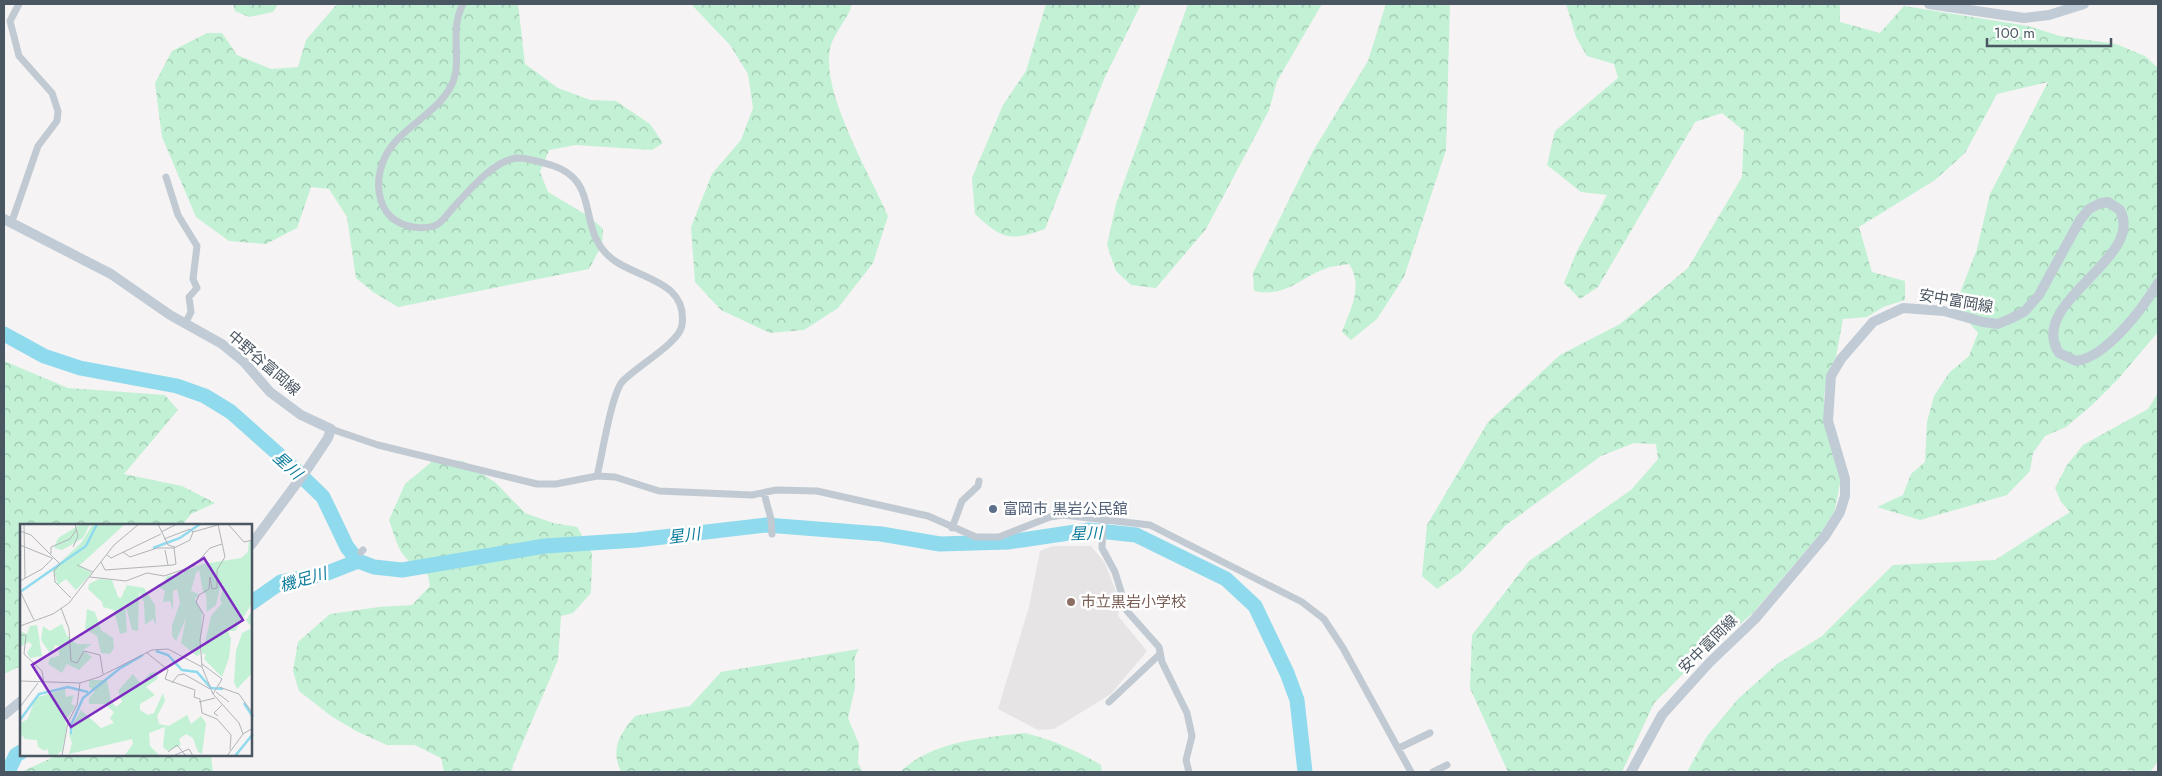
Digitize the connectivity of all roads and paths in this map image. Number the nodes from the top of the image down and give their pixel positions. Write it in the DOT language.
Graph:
graph roads {
  1 [pos="19,4"];
  2 [pos="463,4"];
  3 [pos="1930,4"];
  4 [pos="2084,4"];
  5 [pos="166,177"];
  6 [pos="8,221"];
  7 [pos="2158,283"];
  8 [pos="185,324"];
  9 [pos="331,429"];
  10 [pos="597,476"];
  11 [pos="979,481"];
  12 [pos="764,493"];
  13 [pos="1103,521"];
  14 [pos="952,528"];
  15 [pos="772,534"];
  16 [pos="252,544"];
  17 [pos="1160,654"];
  18 [pos="20,702"];
  19 [pos="1109,702"];
  20 [pos="4,714"];
  21 [pos="1430,733"];
  22 [pos="1399,748"];
  23 [pos="1447,765"];
  24 [pos="1189,772"];
  25 [pos="1411,772"];
  26 [pos="1433,772"];
  27 [pos="1631,772"];
  1 -- 6 [label="street"];
  2 -- 10 [label="street"];
  3 -- 4 [label="main road"];
  5 -- 8 [label="street"];
  6 -- 8 [label="main road, 中野谷富岡線"];
  7 -- 27 [label="main road, 安中富岡線"];
  8 -- 9 [label="main road, 中野谷富岡線"];
  9 -- 10 [label="street"];
  9 -- 16 [label="main road"];
  10 -- 12 [label="street"];
  11 -- 14 [label="street"];
  12 -- 14 [label="street"];
  12 -- 15 [label="street"];
  13 -- 14 [label="street"];
  13 -- 17 [label="street"];
  13 -- 22 [label="street"];
  17 -- 19 [label="street"];
  17 -- 24 [label="street"];
  18 -- 20 [label="main road"];
  21 -- 22 [label="street"];
  22 -- 25 [label="street"];
  23 -- 26 [label="street"];
}
